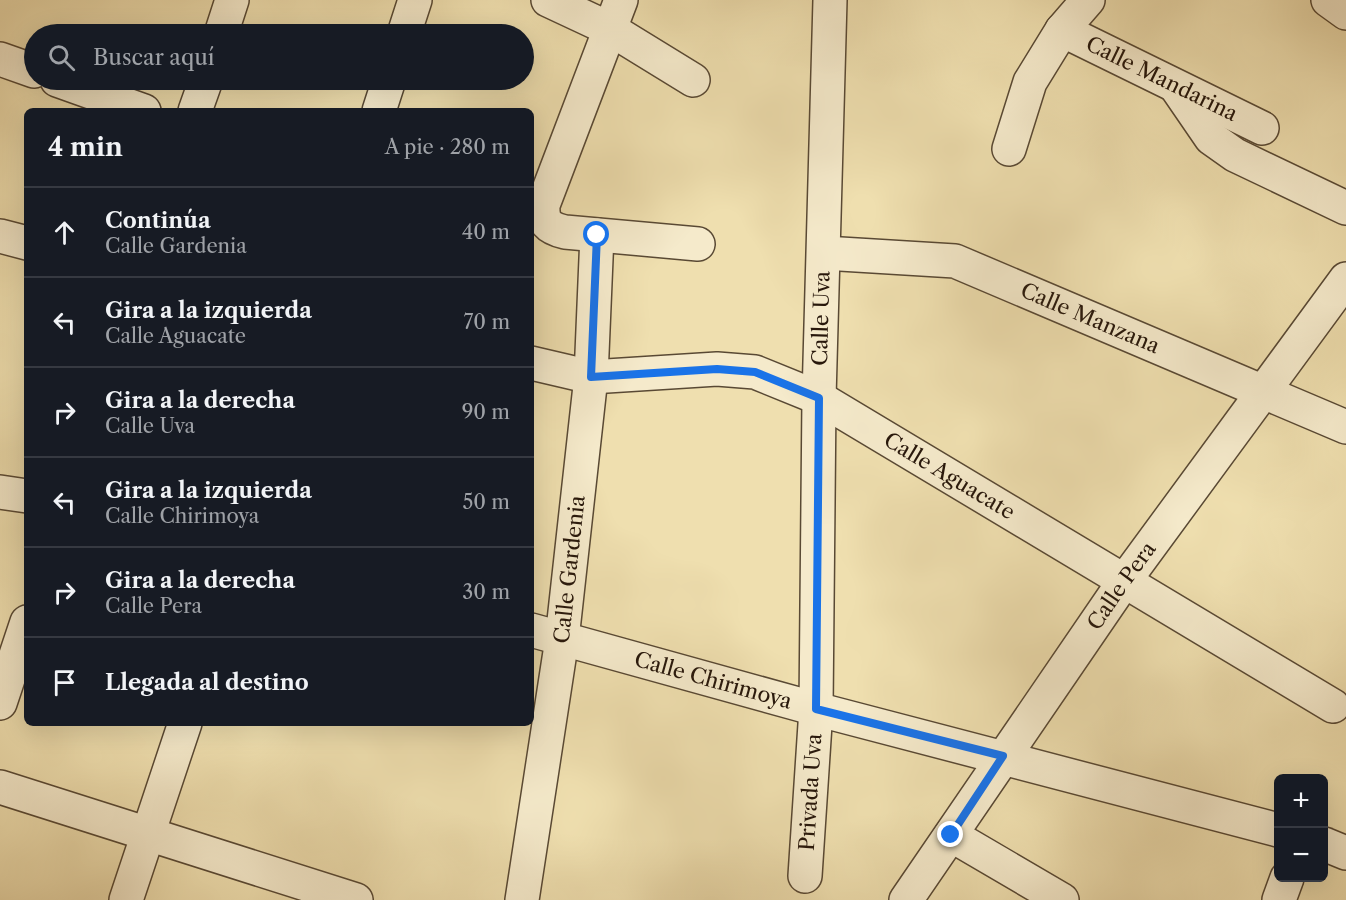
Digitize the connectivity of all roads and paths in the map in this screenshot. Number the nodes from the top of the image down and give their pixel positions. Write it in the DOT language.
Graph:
graph roads {
  1 [pos="232,0"];
  2 [pos="415,0"];
  3 [pos="548,0"];
  4 [pos="830,0"];
  5 [pos="1328,0"];
  6 [pos="1086,1"];
  7 [pos="615,14"];
  8 [pos="1346,14"];
  9 [pos="224,24"];
  10 [pos="407,24"];
  11 [pos="1062,30"];
  12 [pos="0,59"];
  13 [pos="24,67"];
  14 [pos="693,80"];
  15 [pos="1174,85"];
  16 [pos="85,90"];
  17 [pos="202,90"];
  18 [pos="386,90"];
  19 [pos="136,108"];
  20 [pos="196,108"];
  21 [pos="380,108"];
  22 [pos="1262,128"];
  23 [pos="1009,150"];
  24 [pos="1346,208"];
  25 [pos="597,235"];
  26 [pos="0,236"];
  27 [pos="24,242"];
  28 [pos="698,244"];
  29 [pos="824,253"];
  30 [pos="1346,279"];
  31 [pos="534,364"];
  32 [pos="591,377"];
  33 [pos="1261,392"];
  34 [pos="819,398"];
  35 [pos="1346,427"];
  36 [pos="0,492"];
  37 [pos="24,496"];
  38 [pos="1125,580"];
  39 [pos="24,631"];
  40 [pos="534,631"];
  41 [pos="562,639"];
  42 [pos="0,703"];
  43 [pos="1333,705"];
  44 [pos="816,709"];
  45 [pos="184,726"];
  46 [pos="1003,756"];
  47 [pos="0,787"];
  48 [pos="1274,829"];
  49 [pos="147,835"];
  50 [pos="951,835"];
  51 [pos="1328,846"];
  52 [pos="1346,853"];
  53 [pos="805,876"];
  54 [pos="1286,882"];
  55 [pos="126,900"];
  56 [pos="356,900"];
  57 [pos="522,900"];
  58 [pos="906,900"];
  59 [pos="1062,900"];
  60 [pos="1279,900"];
  1 -- 9 [label="street"];
  2 -- 10 [label="street"];
  3 -- 7 [label="street"];
  4 -- 29 [label="street, Calle Uva"];
  5 -- 8 [label="street"];
  6 -- 11 [label="street"];
  7 -- 14 [label="street"];
  7 -- 25 [label="street"];
  11 -- 15 [label="street, Calle Mandarina"];
  11 -- 23 [label="street"];
  12 -- 13 [label="street"];
  15 -- 22 [label="street, Calle Mandarina"];
  15 -- 24 [label="street"];
  16 -- 19 [label="street"];
  17 -- 20 [label="street"];
  18 -- 21 [label="street"];
  25 -- 28 [label="street"];
  25 -- 32 [label="street, Calle Gardenia"];
  26 -- 27 [label="street"];
  29 -- 33 [label="street, Calle Manzana"];
  29 -- 34 [label="street, Calle Uva"];
  30 -- 33 [label="street, Calle Pera"];
  31 -- 32 [label="street, Calle Aguacate"];
  32 -- 34 [label="street, Calle Aguacate"];
  32 -- 41 [label="street, Calle Gardenia"];
  33 -- 35 [label="street, Calle Manzana"];
  33 -- 38 [label="street, Calle Pera"];
  34 -- 38 [label="street, Calle Aguacate"];
  34 -- 44 [label="street, Calle Uva"];
  36 -- 37 [label="street"];
  38 -- 43 [label="street, Calle Aguacate"];
  38 -- 46 [label="street, Calle Pera"];
  39 -- 42 [label="street"];
  40 -- 41 [label="street, Calle Chirimoya"];
  41 -- 44 [label="street, Calle Chirimoya"];
  41 -- 57 [label="street, Calle Gardenia"];
  44 -- 46 [label="street, Calle Chirimoya"];
  44 -- 53 [label="street, Privada Uva"];
  45 -- 49 [label="street"];
  46 -- 48 [label="street, Calle Chirimoya"];
  46 -- 50 [label="street, Calle Pera"];
  47 -- 49 [label="street"];
  49 -- 55 [label="street"];
  49 -- 56 [label="street"];
  50 -- 58 [label="street, Calle Pera"];
  50 -- 59 [label="street"];
  51 -- 52 [label="street"];
  54 -- 60 [label="street"];
}
